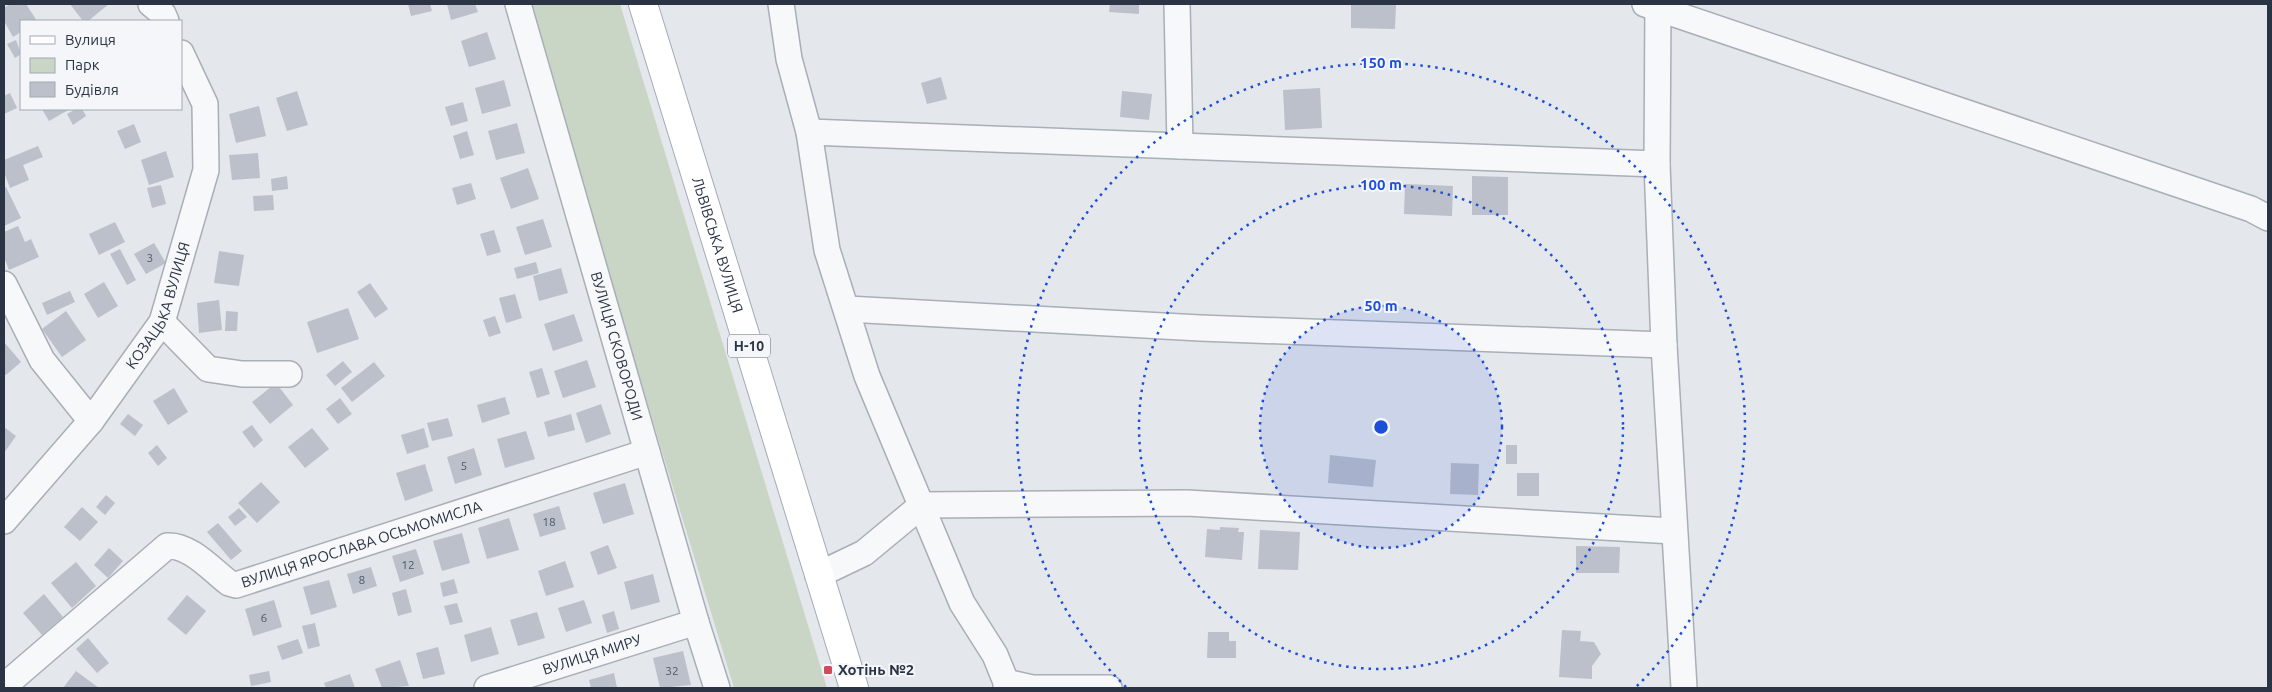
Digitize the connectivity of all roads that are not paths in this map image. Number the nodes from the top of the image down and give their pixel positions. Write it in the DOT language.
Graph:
graph roads {
  1 [pos="151,4"];
  2 [pos="518,4"];
  3 [pos="643,4"];
  4 [pos="781,4"];
  5 [pos="1177,4"];
  6 [pos="1653,5"];
  7 [pos="166,20"];
  8 [pos="182,55"];
  9 [pos="809,132"];
  10 [pos="1180,146"];
  11 [pos="1657,164"];
  12 [pos="2268,218"];
  13 [pos="4,284"];
  14 [pos="847,309"];
  15 [pos="162,322"];
  16 [pos="1664,345"];
  17 [pos="289,374"];
  18 [pos="90,421"];
  19 [pos="647,452"];
  20 [pos="922,505"];
  21 [pos="4,521"];
  22 [pos="1673,531"];
  23 [pos="818,575"];
  24 [pos="696,622"];
  25 [pos="10,680"];
  26 [pos="1006,685"];
  27 [pos="487,688"];
  28 [pos="717,688"];
  29 [pos="854,688"];
  30 [pos="1109,688"];
  31 [pos="1684,688"];
  1 -- 7 [label="street"];
  2 -- 19 [label="street, ВУЛИЦЯ СКОВОРОДИ"];
  3 -- 23 [label="main road, ЛЬВІВСЬКА ВУЛИЦЯ / Н-10"];
  4 -- 9 [label="street"];
  5 -- 10 [label="street"];
  6 -- 11 [label="street"];
  6 -- 12 [label="street"];
  8 -- 15 [label="street, КОЗАЦЬКА ВУЛИЦЯ"];
  9 -- 10 [label="street"];
  9 -- 14 [label="street"];
  10 -- 11 [label="street"];
  11 -- 16 [label="street"];
  13 -- 18 [label="street"];
  14 -- 16 [label="street"];
  14 -- 20 [label="street"];
  15 -- 17 [label="street"];
  15 -- 18 [label="street, КОЗАЦЬКА ВУЛИЦЯ"];
  16 -- 22 [label="street"];
  18 -- 21 [label="street, КОЗАЦЬКА ВУЛИЦЯ"];
  19 -- 24 [label="street, ВУЛИЦЯ СКОВОРОДИ"];
  19 -- 25 [label="street, ВУЛИЦЯ ЯРОСЛАВА ОСЬМОМИСЛА"];
  20 -- 22 [label="street"];
  20 -- 23 [label="street"];
  20 -- 26 [label="street"];
  22 -- 31 [label="street"];
  23 -- 29 [label="main road, ЛЬВІВСЬКА ВУЛИЦЯ / Н-10"];
  24 -- 27 [label="street, ВУЛИЦЯ МИРУ"];
  24 -- 28 [label="street, ВУЛИЦЯ СКОВОРОДИ"];
  26 -- 30 [label="street"];
}
